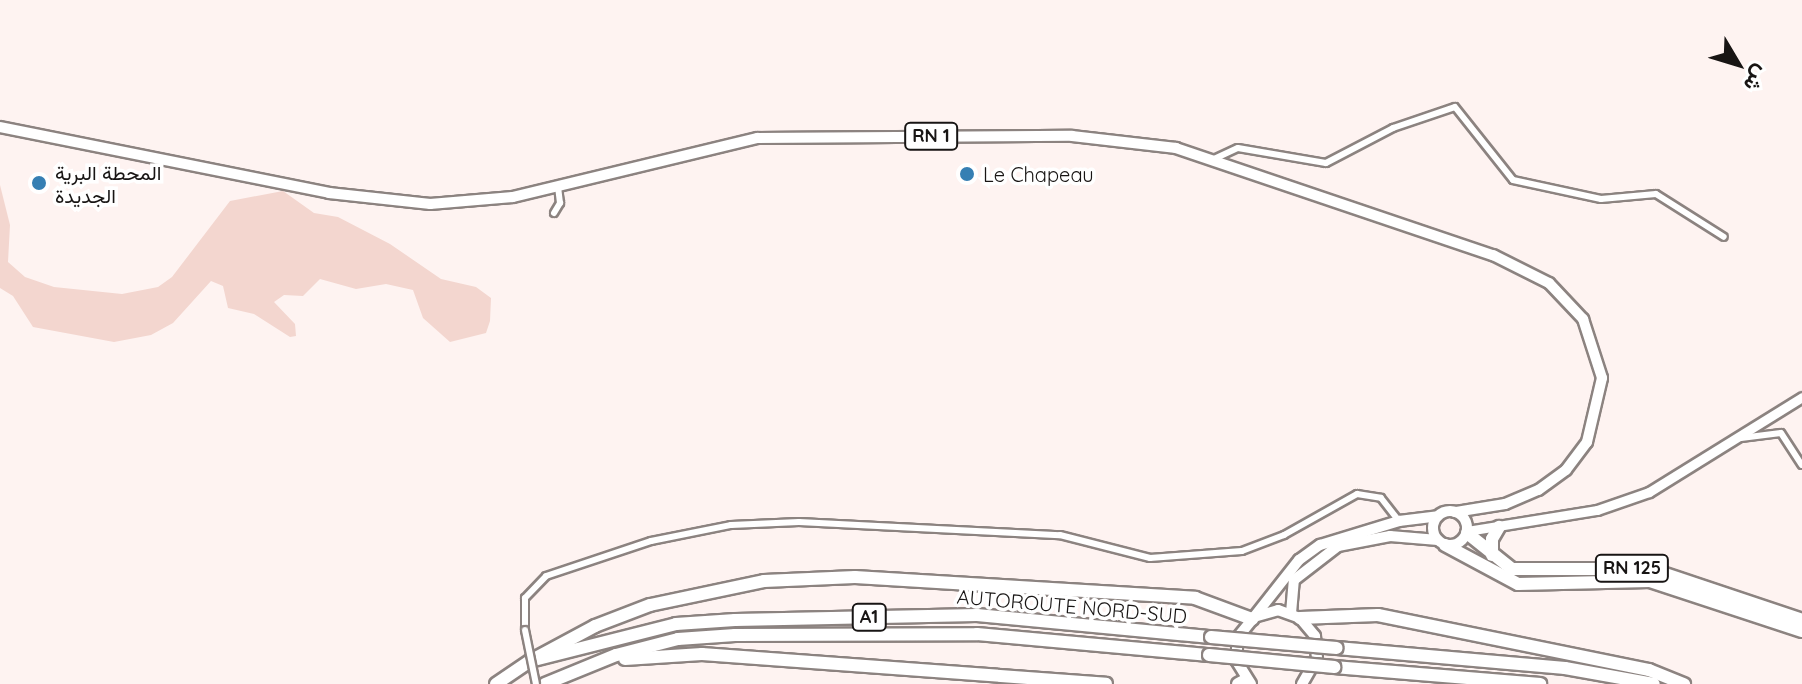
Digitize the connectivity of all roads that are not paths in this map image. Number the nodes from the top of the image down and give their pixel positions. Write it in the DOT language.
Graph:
graph roads {
  1 [pos="0,127"];
  2 [pos="1214,159"];
  3 [pos="558,186"];
  4 [pos="554,213"];
  5 [pos="1724,237"];
  6 [pos="1802,397"];
  7 [pos="1741,438"];
  8 [pos="1802,465"];
  9 [pos="1487,508"];
  10 [pos="1455,512"];
  11 [pos="1438,516"];
  12 [pos="1399,521"];
  13 [pos="1467,527"];
  14 [pos="1499,527"];
  15 [pos="1442,543"];
  16 [pos="1492,555"];
  17 [pos="1296,615"];
  18 [pos="1253,618"];
  19 [pos="1802,620"];
  20 [pos="1802,631"];
  21 [pos="530,661"];
  22 [pos="549,682"];
  23 [pos="1245,683"];
  24 [pos="496,684"];
  25 [pos="536,684"];
  26 [pos="1106,684"];
  27 [pos="1302,684"];
  28 [pos="1540,684"];
  29 [pos="1654,684"];
  30 [pos="1684,684"];
  1 -- 3 [label="main road, RN 1"];
  2 -- 3 [label="main road, RN 1"];
  2 -- 5 [label="street"];
  2 -- 9 [label="main road, RN 1"];
  3 -- 4 [label="street"];
  6 -- 7 [label="main road"];
  7 -- 8 [label="street"];
  7 -- 14 [label="main road"];
  9 -- 10 [label="main road, RN 1"];
  9 -- 13 [label="main road, RN 1"];
  10 -- 11 [label="main road"];
  10 -- 13 [label="main road"];
  11 -- 12 [label="main road"];
  11 -- 15 [label="main road"];
  12 -- 18 [label="main road"];
  12 -- 25 [label="street, bridge"];
  13 -- 14 [label="main road"];
  13 -- 15 [label="main road"];
  13 -- 16 [label="highway, RN 125"];
  14 -- 16 [label="highway"];
  15 -- 17 [label="main road"];
  15 -- 20 [label="highway"];
  16 -- 19 [label="highway, RN 125"];
  17 -- 18 [label="main road"];
  17 -- 27 [label="main road"];
  17 -- 30 [label="highway"];
  18 -- 21 [label="highway"];
  18 -- 23 [label="main road"];
  21 -- 24 [label="highway, AUTOROUTE NORD-SUD / A1"];
  21 -- 29 [label="highway, AUTOROUTE NORD-SUD / A1, bridge"];
  22 -- 26 [label="highway"];
  22 -- 28 [label="highway, AUTOROUTE NORD-SUD / A1, bridge"];
}
